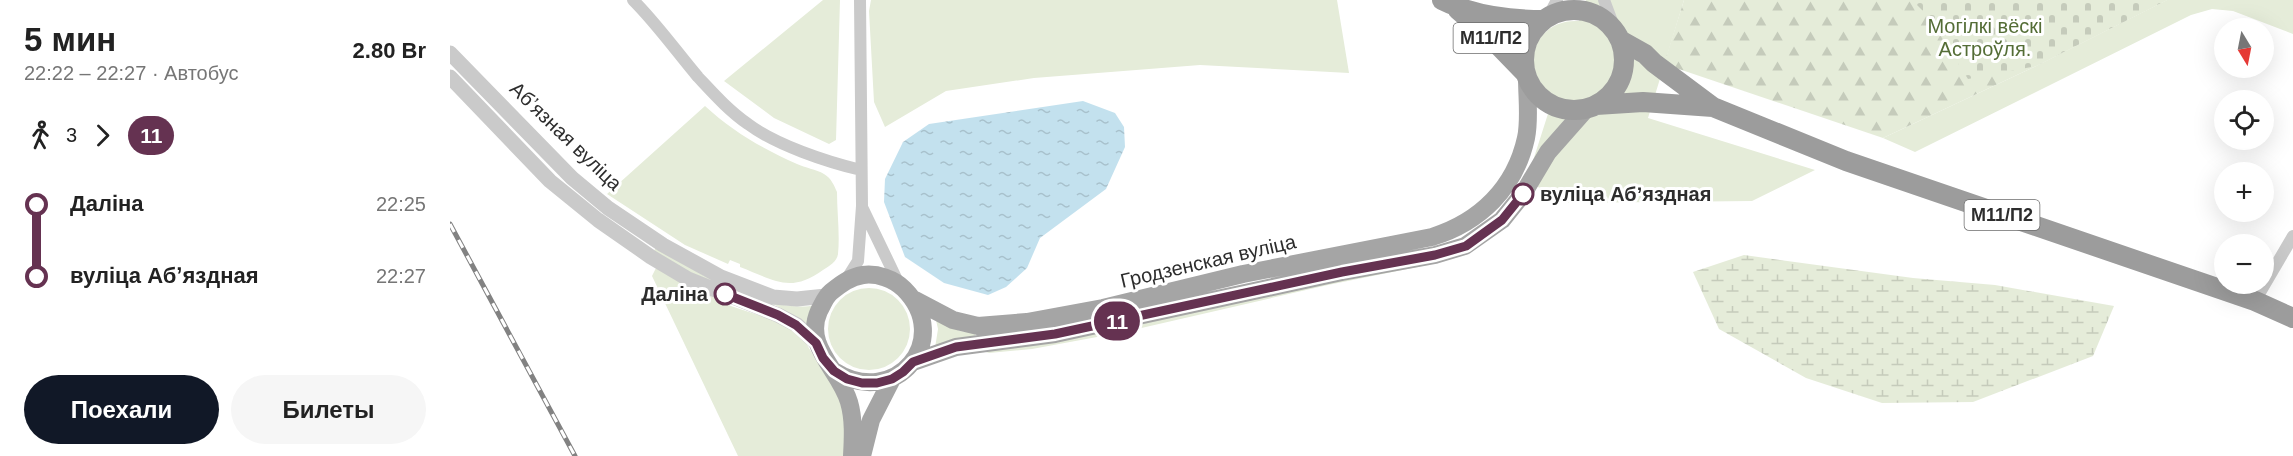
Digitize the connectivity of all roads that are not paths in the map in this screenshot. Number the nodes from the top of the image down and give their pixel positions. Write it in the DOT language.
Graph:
graph roads {
  1 [pos="633,0"];
  2 [pos="860,0"];
  3 [pos="1604,0"];
  4 [pos="1448,3"];
  5 [pos="1550,12"];
  6 [pos="1618,36"];
  7 [pos="450,53"];
  8 [pos="1526,76"];
  9 [pos="450,77"];
  10 [pos="1591,107"];
  11 [pos="1713,107"];
  12 [pos="861,170"];
  13 [pos="862,206"];
  14 [pos="2293,236"];
  15 [pos="846,280"];
  16 [pos="899,284"];
  17 [pos="826,296"];
  18 [pos="915,300"];
  19 [pos="2255,301"];
  20 [pos="2293,318"];
  21 [pos="816,343"];
  22 [pos="913,362"];
  23 [pos="834,371"];
  24 [pos="892,379"];
  25 [pos="852,456"];
  26 [pos="862,456"];
  1 -- 12 [label="street"];
  2 -- 12 [label="street"];
  3 -- 6 [label="street"];
  4 -- 5 [label="highway, М11/П2"];
  4 -- 8 [label="highway, М11/П2"];
  5 -- 6 [label="highway, М11/П2"];
  5 -- 8 [label="highway, М11/П2"];
  6 -- 10 [label="highway"];
  6 -- 11 [label="highway, М11/П2"];
  7 -- 17 [label="street, Абʼязная вуліца"];
  8 -- 10 [label="highway, М11/П2"];
  8 -- 18 [label="main road, Гродзенская вуліца"];
  9 -- 21 [label="street, Абʼязная вуліца"];
  10 -- 11 [label="highway, М11/П2"];
  10 -- 22 [label="main road, Гродзенская вуліца"];
  11 -- 19 [label="highway, М11/П2"];
  12 -- 13 [label="street"];
  13 -- 15 [label="street"];
  13 -- 16 [label="street"];
  14 -- 19 [label="street"];
  15 -- 16 [label="main road"];
  15 -- 17 [label="main road"];
  16 -- 18 [label="main road"];
  17 -- 21 [label="main road"];
  18 -- 22 [label="main road"];
  19 -- 20 [label="highway, М11/П2"];
  21 -- 23 [label="main road, Абʼязная вуліца"];
  22 -- 24 [label="main road"];
  23 -- 24 [label="main road"];
  23 -- 25 [label="main road, Абʼязная вуліца"];
  24 -- 26 [label="main road"];
}
